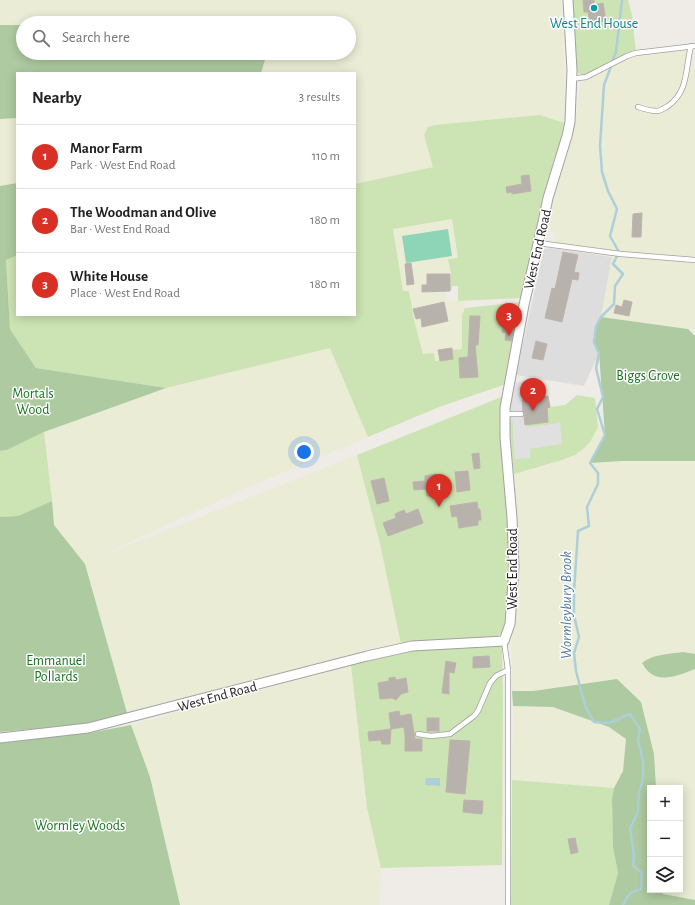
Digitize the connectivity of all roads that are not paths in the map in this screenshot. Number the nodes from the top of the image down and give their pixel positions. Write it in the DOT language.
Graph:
graph roads {
  1 [pos="568,0"];
  2 [pos="693,46"];
  3 [pos="571,79"];
  4 [pos="638,107"];
  5 [pos="538,243"];
  6 [pos="695,260"];
  7 [pos="505,414"];
  8 [pos="521,414"];
  9 [pos="504,641"];
  10 [pos="508,670"];
  11 [pos="418,734"];
  12 [pos="0,738"];
  13 [pos="508,905"];
  1 -- 3 [label="street, West End Road"];
  2 -- 3 [label="lane"];
  2 -- 4 [label="lane"];
  3 -- 5 [label="street, West End Road"];
  5 -- 6 [label="lane"];
  5 -- 7 [label="street, West End Road"];
  7 -- 8 [label="lane"];
  7 -- 9 [label="street, West End Road"];
  9 -- 10 [label="lane, West End Road"];
  9 -- 12 [label="street, West End Road"];
  10 -- 11 [label="lane"];
  10 -- 13 [label="lane, West End Road"];
}
